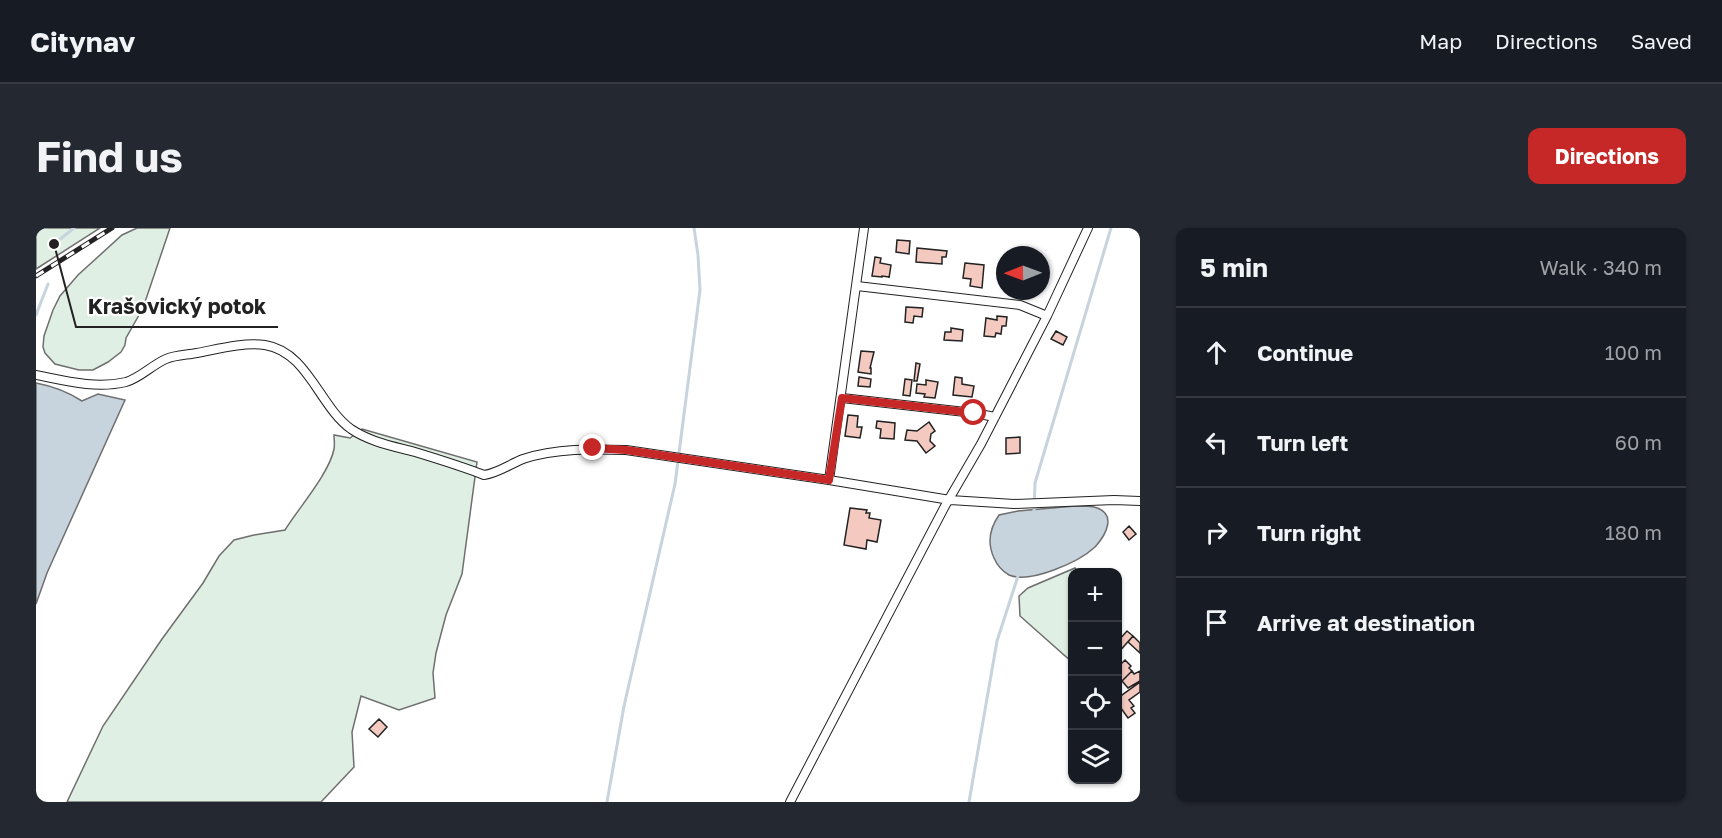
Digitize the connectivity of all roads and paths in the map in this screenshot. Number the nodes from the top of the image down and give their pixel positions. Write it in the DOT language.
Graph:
graph roads {
  1 [pos="864,228"];
  2 [pos="1088,228"];
  3 [pos="857,286"];
  4 [pos="1047,316"];
  5 [pos="36,375"];
  6 [pos="842,398"];
  7 [pos="995,417"];
  8 [pos="829,480"];
  9 [pos="950,500"];
  10 [pos="1140,501"];
  11 [pos="790,802"];
  1 -- 3 [label="street"];
  2 -- 4 [label="street"];
  3 -- 4 [label="street"];
  3 -- 6 [label="street"];
  4 -- 7 [label="street"];
  5 -- 8 [label="street"];
  6 -- 7 [label="street"];
  6 -- 8 [label="street"];
  7 -- 9 [label="street"];
  8 -- 9 [label="street"];
  9 -- 10 [label="street"];
  9 -- 11 [label="street"];
}
